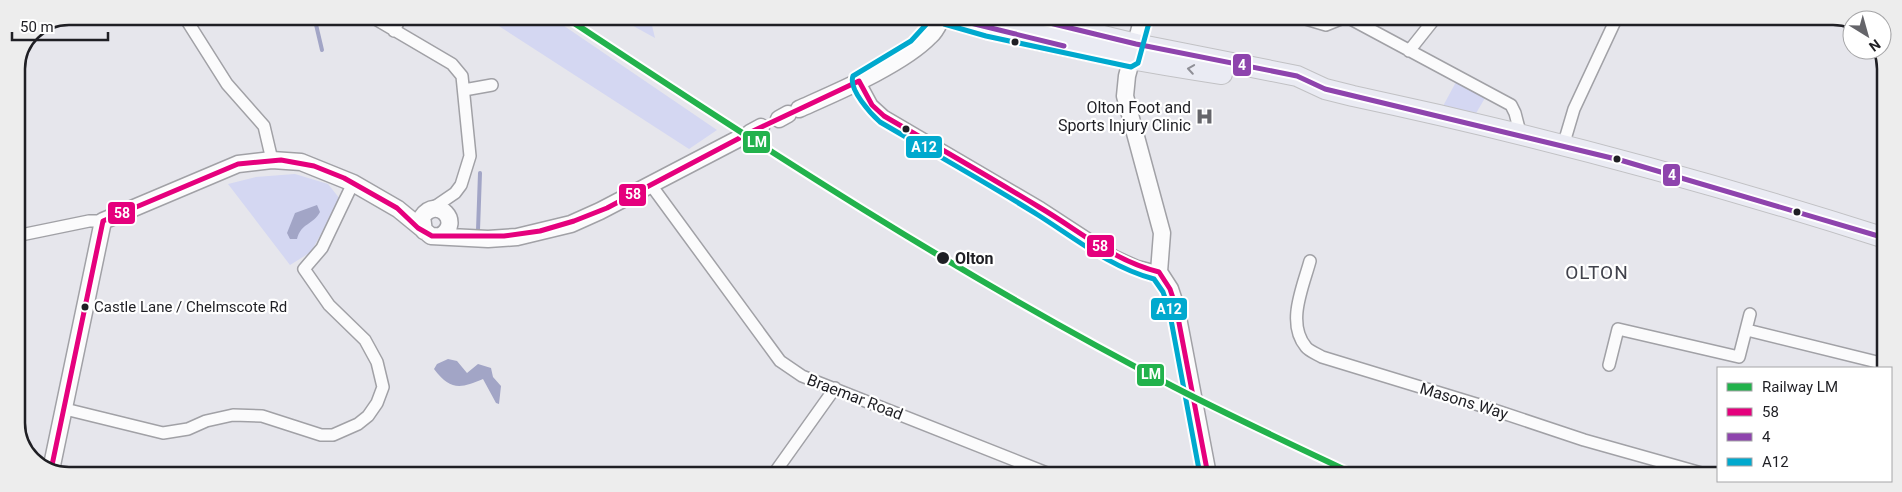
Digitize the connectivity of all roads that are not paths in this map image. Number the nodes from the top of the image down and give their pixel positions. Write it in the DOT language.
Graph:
graph roads {
  1 [pos="190,25"];
  2 [pos="385,25"];
  3 [pos="397,25"];
  4 [pos="938,25"];
  5 [pos="974,25"];
  6 [pos="1050,25"];
  7 [pos="1141,25"];
  8 [pos="1361,25"];
  9 [pos="1430,25"];
  10 [pos="1613,25"];
  11 [pos="394,31"];
  12 [pos="1409,51"];
  13 [pos="1134,52"];
  14 [pos="859,81"];
  15 [pos="492,85"];
  16 [pos="464,90"];
  17 [pos="789,114"];
  18 [pos="750,133"];
  19 [pos="1522,136"];
  20 [pos="1563,146"];
  21 [pos="272,160"];
  22 [pos="353,184"];
  23 [pos="651,185"];
  24 [pos="455,193"];
  25 [pos="398,209"];
  26 [pos="431,209"];
  27 [pos="449,219"];
  28 [pos="103,221"];
  29 [pos="424,231"];
  30 [pos="1877,232"];
  31 [pos="25,234"];
  32 [pos="440,236"];
  33 [pos="472,238"];
  34 [pos="1310,261"];
  35 [pos="1159,272"];
  36 [pos="1750,314"];
  37 [pos="1747,330"];
  38 [pos="1877,362"];
  39 [pos="1609,365"];
  40 [pos="835,388"];
  41 [pos="64,409"];
  42 [pos="52,464"];
  43 [pos="779,467"];
  44 [pos="1032,467"];
  45 [pos="1206,467"];
  46 [pos="1680,467"];
  1 -- 21 [label="street"];
  2 -- 11 [label="street"];
  3 -- 11 [label="street"];
  4 -- 14 [label="street"];
  5 -- 13 [label="highway"];
  6 -- 13 [label="highway"];
  7 -- 13 [label="street"];
  8 -- 12 [label="street"];
  9 -- 12 [label="street"];
  10 -- 20 [label="street"];
  11 -- 16 [label="street"];
  12 -- 19 [label="street"];
  13 -- 19 [label="highway"];
  13 -- 35 [label="street"];
  14 -- 17 [label="street"];
  14 -- 35 [label="street"];
  15 -- 16 [label="street"];
  16 -- 24 [label="street"];
  18 -- 23 [label="street"];
  19 -- 20 [label="highway"];
  20 -- 30 [label="highway"];
  21 -- 22 [label="street"];
  21 -- 28 [label="street"];
  22 -- 25 [label="street"];
  22 -- 41 [label="street"];
  23 -- 33 [label="street"];
  23 -- 40 [label="street, Braemar Road"];
  24 -- 26 [label="street"];
  24 -- 27 [label="street"];
  25 -- 26 [label="street"];
  25 -- 29 [label="street"];
  26 -- 27 [label="street"];
  26 -- 29 [label="street"];
  27 -- 32 [label="street"];
  27 -- 33 [label="street"];
  28 -- 31 [label="street"];
  28 -- 41 [label="street"];
  29 -- 32 [label="street"];
  32 -- 33 [label="street"];
  34 -- 46 [label="street, Masons Way"];
  35 -- 45 [label="street"];
  36 -- 37 [label="street"];
  37 -- 38 [label="street"];
  37 -- 39 [label="street"];
  40 -- 43 [label="street"];
  40 -- 44 [label="street, Braemar Road"];
  41 -- 42 [label="street"];
}
